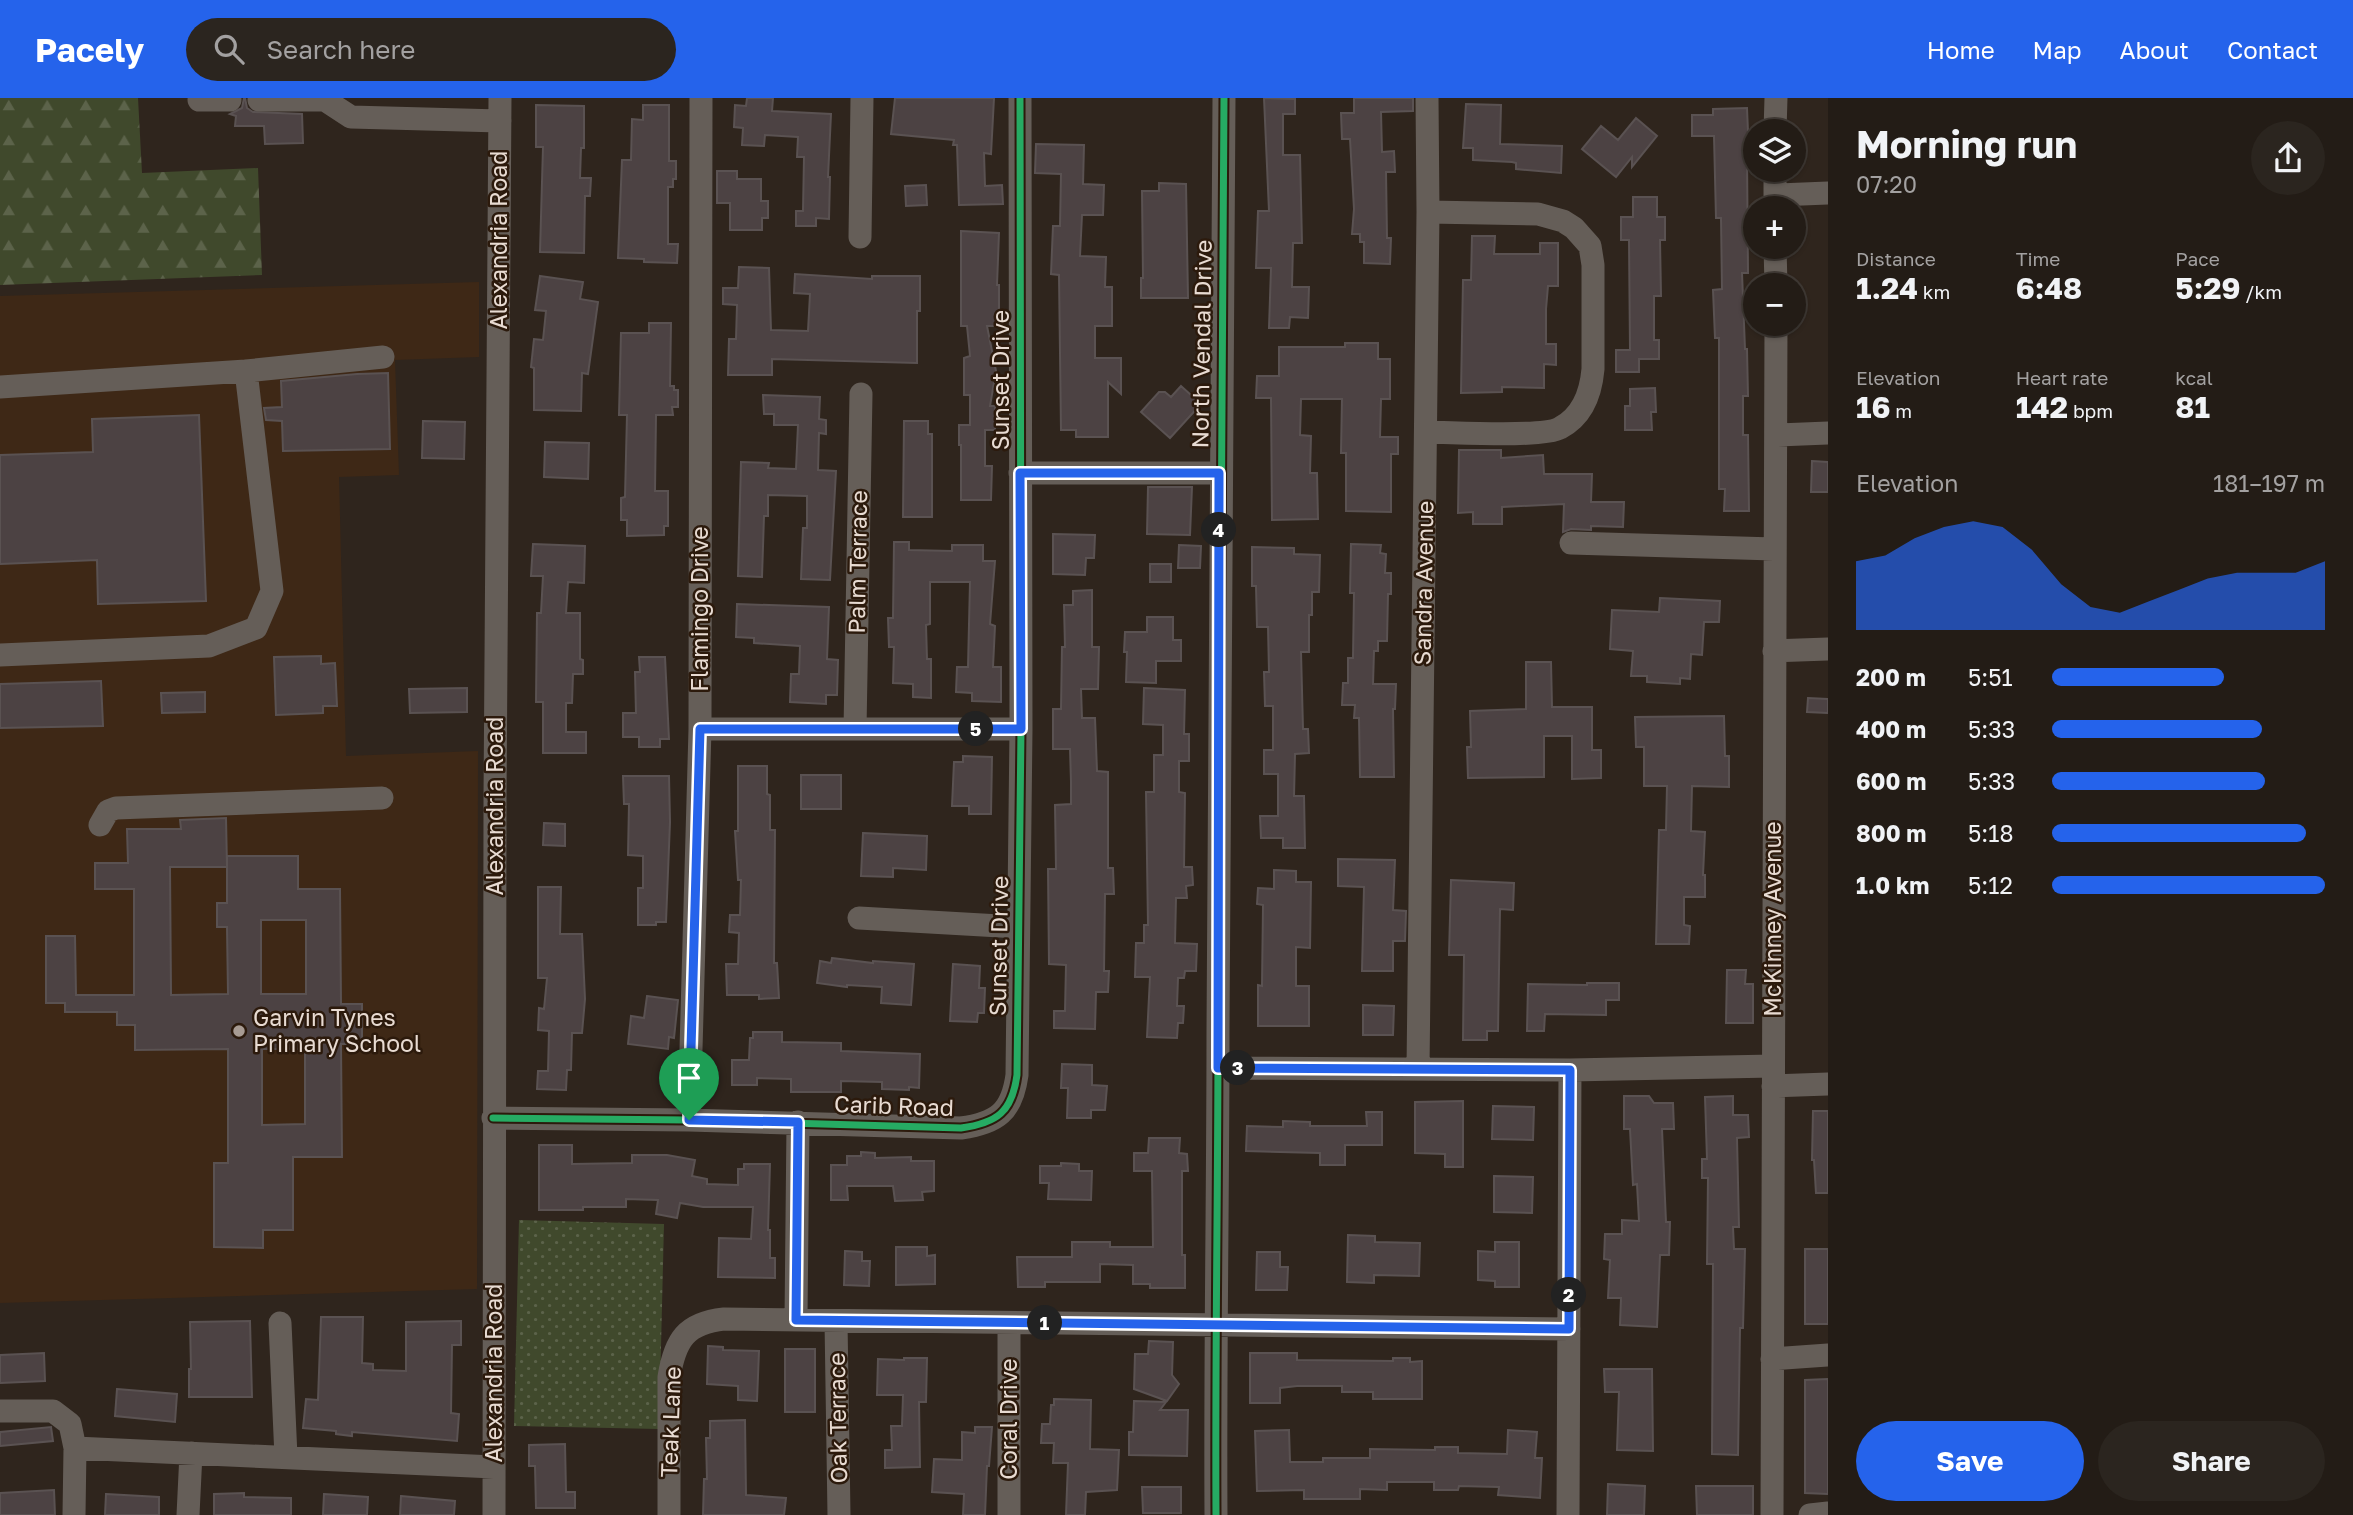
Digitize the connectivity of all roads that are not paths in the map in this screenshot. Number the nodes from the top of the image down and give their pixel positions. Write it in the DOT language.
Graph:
graph roads {
  1 [pos="500,98"];
  2 [pos="701,98"];
  3 [pos="862,98"];
  4 [pos="1020,98"];
  5 [pos="1224,98"];
  6 [pos="1427,98"];
  7 [pos="1776,98"];
  8 [pos="199,100"];
  9 [pos="230,100"];
  10 [pos="259,100"];
  11 [pos="1775,119"];
  12 [pos="500,121"];
  13 [pos="1828,193"];
  14 [pos="1806,197"];
  15 [pos="1428,212"];
  16 [pos="860,237"];
  17 [pos="1776,336"];
  18 [pos="383,357"];
  19 [pos="246,371"];
  20 [pos="0,387"];
  21 [pos="861,394"];
  22 [pos="1426,432"];
  23 [pos="1828,433"];
  24 [pos="1776,435"];
  25 [pos="1020,473"];
  26 [pos="1219,473"];
  27 [pos="1571,543"];
  28 [pos="1774,550"];
  29 [pos="1828,649"];
  30 [pos="1774,651"];
  31 [pos="0,654"];
  32 [pos="700,729"];
  33 [pos="855,729"];
  34 [pos="1021,729"];
  35 [pos="382,797"];
  36 [pos="100,825"];
  37 [pos="859,918"];
  38 [pos="1018,927"];
  39 [pos="1218,1068"];
  40 [pos="1418,1069"];
  41 [pos="1570,1070"];
  42 [pos="1773,1076"];
  43 [pos="1828,1084"];
  44 [pos="997,1117"];
  45 [pos="494,1118"];
  46 [pos="689,1120"];
  47 [pos="798,1122"];
  48 [pos="796,1320"];
  49 [pos="836,1321"];
  50 [pos="280,1323"];
  51 [pos="1009,1323"];
  52 [pos="1215,1325"];
  53 [pos="1569,1329"];
  54 [pos="1828,1355"];
  55 [pos="1772,1359"];
  56 [pos="0,1411"];
  57 [pos="75,1448"];
  58 [pos="191,1454"];
  59 [pos="286,1457"];
  60 [pos="494,1467"];
  61 [pos="1828,1513"];
  62 [pos="74,1515"];
  63 [pos="188,1515"];
  64 [pos="494,1515"];
  65 [pos="669,1515"];
  66 [pos="839,1515"];
  67 [pos="1009,1515"];
  68 [pos="1216,1515"];
  69 [pos="1568,1515"];
  70 [pos="1772,1515"];
  71 [pos="1810,1515"];
  1 -- 12 [label="street, Alexandria Road"];
  2 -- 32 [label="street, Flamingo Drive"];
  3 -- 16 [label="street"];
  4 -- 25 [label="street, Sunset Drive"];
  5 -- 26 [label="street, North Vendal Drive"];
  6 -- 15 [label="street, Sandra Avenue"];
  7 -- 11 [label="street"];
  8 -- 9 [label="street"];
  10 -- 12 [label="street"];
  12 -- 45 [label="street, Alexandria Road"];
  13 -- 14 [label="street"];
  15 -- 22 [label="street, Sandra Avenue"];
  15 -- 22 [label="street"];
  17 -- 24 [label="street, McKinney Avenue"];
  18 -- 19 [label="street"];
  19 -- 20 [label="street"];
  19 -- 31 [label="street"];
  21 -- 33 [label="street, Palm Terrace"];
  22 -- 40 [label="street, Sandra Avenue"];
  23 -- 24 [label="street"];
  24 -- 28 [label="street, McKinney Avenue"];
  25 -- 26 [label="street"];
  25 -- 34 [label="street, Sunset Drive"];
  26 -- 39 [label="street, North Vendal Drive"];
  27 -- 28 [label="street"];
  28 -- 30 [label="street, McKinney Avenue"];
  29 -- 30 [label="street"];
  30 -- 42 [label="street, McKinney Avenue"];
  32 -- 33 [label="street"];
  32 -- 46 [label="street, Flamingo Drive"];
  33 -- 34 [label="street"];
  34 -- 38 [label="street, Sunset Drive"];
  35 -- 36 [label="street"];
  37 -- 38 [label="street"];
  38 -- 44 [label="street, Sunset Drive"];
  39 -- 40 [label="street"];
  39 -- 52 [label="street, North Vendal Drive"];
  40 -- 41 [label="street"];
  41 -- 42 [label="street"];
  41 -- 53 [label="street"];
  42 -- 43 [label="street"];
  42 -- 55 [label="street, McKinney Avenue"];
  44 -- 47 [label="street, Carib Road"];
  45 -- 46 [label="street, Carib Road"];
  45 -- 60 [label="street, Alexandria Road"];
  46 -- 47 [label="street, Carib Road"];
  47 -- 48 [label="street"];
  48 -- 49 [label="street, Teak Lane"];
  48 -- 65 [label="street, Teak Lane"];
  49 -- 51 [label="street, Teak Lane"];
  49 -- 66 [label="street, Oak Terrace"];
  50 -- 59 [label="street"];
  51 -- 52 [label="street, Teak Lane"];
  51 -- 67 [label="street, Coral Drive"];
  52 -- 53 [label="street, Teak Lane"];
  52 -- 68 [label="street, North Vendal Drive"];
  53 -- 69 [label="street"];
  54 -- 55 [label="street"];
  55 -- 70 [label="street, McKinney Avenue"];
  56 -- 57 [label="street"];
  57 -- 58 [label="street"];
  57 -- 62 [label="street"];
  58 -- 59 [label="street"];
  58 -- 63 [label="street"];
  59 -- 60 [label="street"];
  60 -- 64 [label="street, Alexandria Road"];
  61 -- 71 [label="street"];
}
